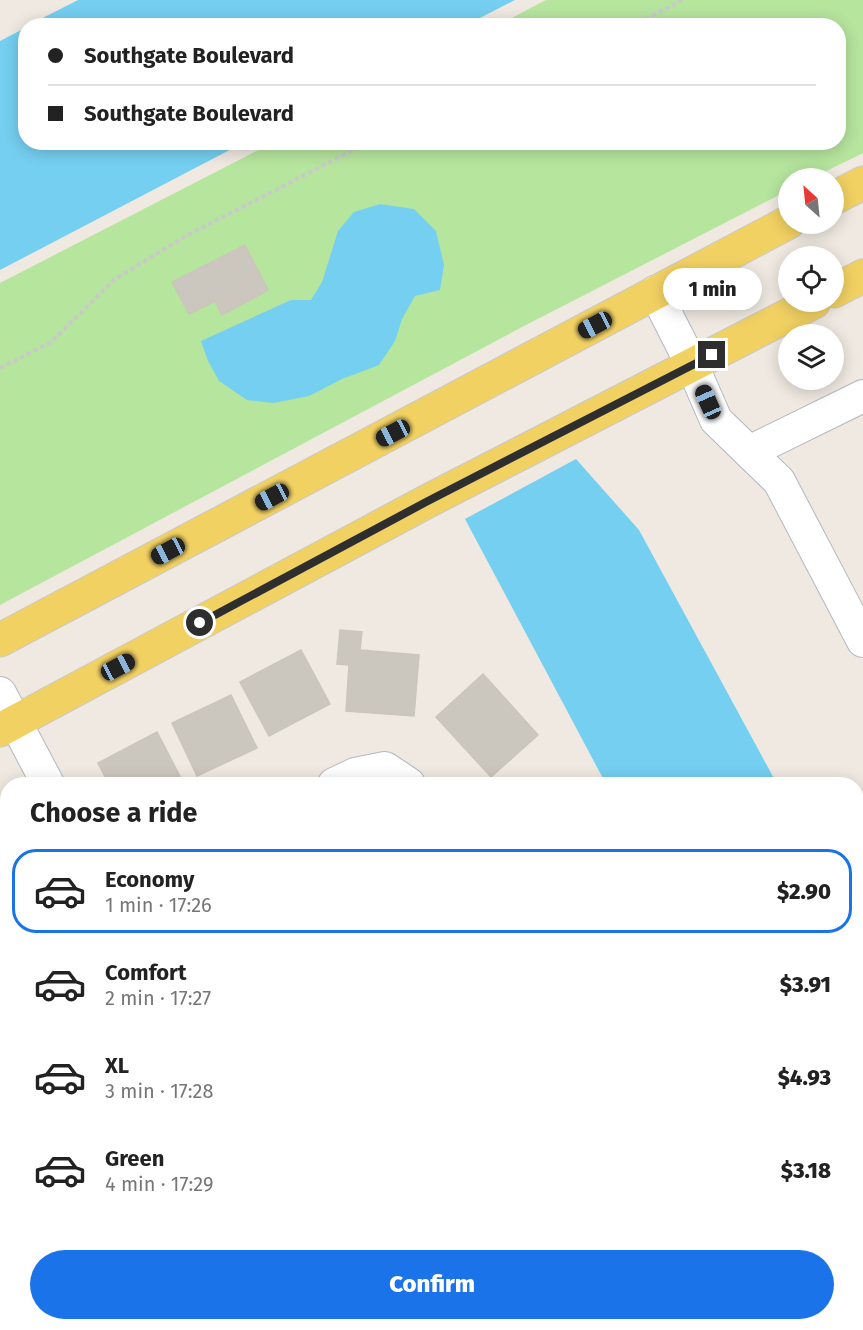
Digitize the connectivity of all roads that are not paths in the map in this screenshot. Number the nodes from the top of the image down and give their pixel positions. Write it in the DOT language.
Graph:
graph roads {
  1 [pos="863,183"];
  2 [pos="844,193"];
  3 [pos="778,228"];
  4 [pos="863,276"];
  5 [pos="844,286"];
  6 [pos="655,292"];
  7 [pos="795,312"];
  8 [pos="692,365"];
  9 [pos="863,396"];
  10 [pos="749,452"];
  11 [pos="0,640"];
  12 [pos="863,641"];
  13 [pos="0,693"];
  14 [pos="8,725"];
  15 [pos="397,776"];
  16 [pos="43,777"];
  17 [pos="349,777"];
  1 -- 2 [label="main road"];
  3 -- 6 [label="main road"];
  4 -- 5 [label="main road"];
  6 -- 8 [label="street"];
  6 -- 11 [label="main road"];
  7 -- 8 [label="main road"];
  8 -- 10 [label="street"];
  8 -- 14 [label="main road"];
  9 -- 10 [label="street"];
  10 -- 12 [label="street"];
  13 -- 14 [label="street"];
  14 -- 16 [label="street"];
  15 -- 17 [label="street"];
}
